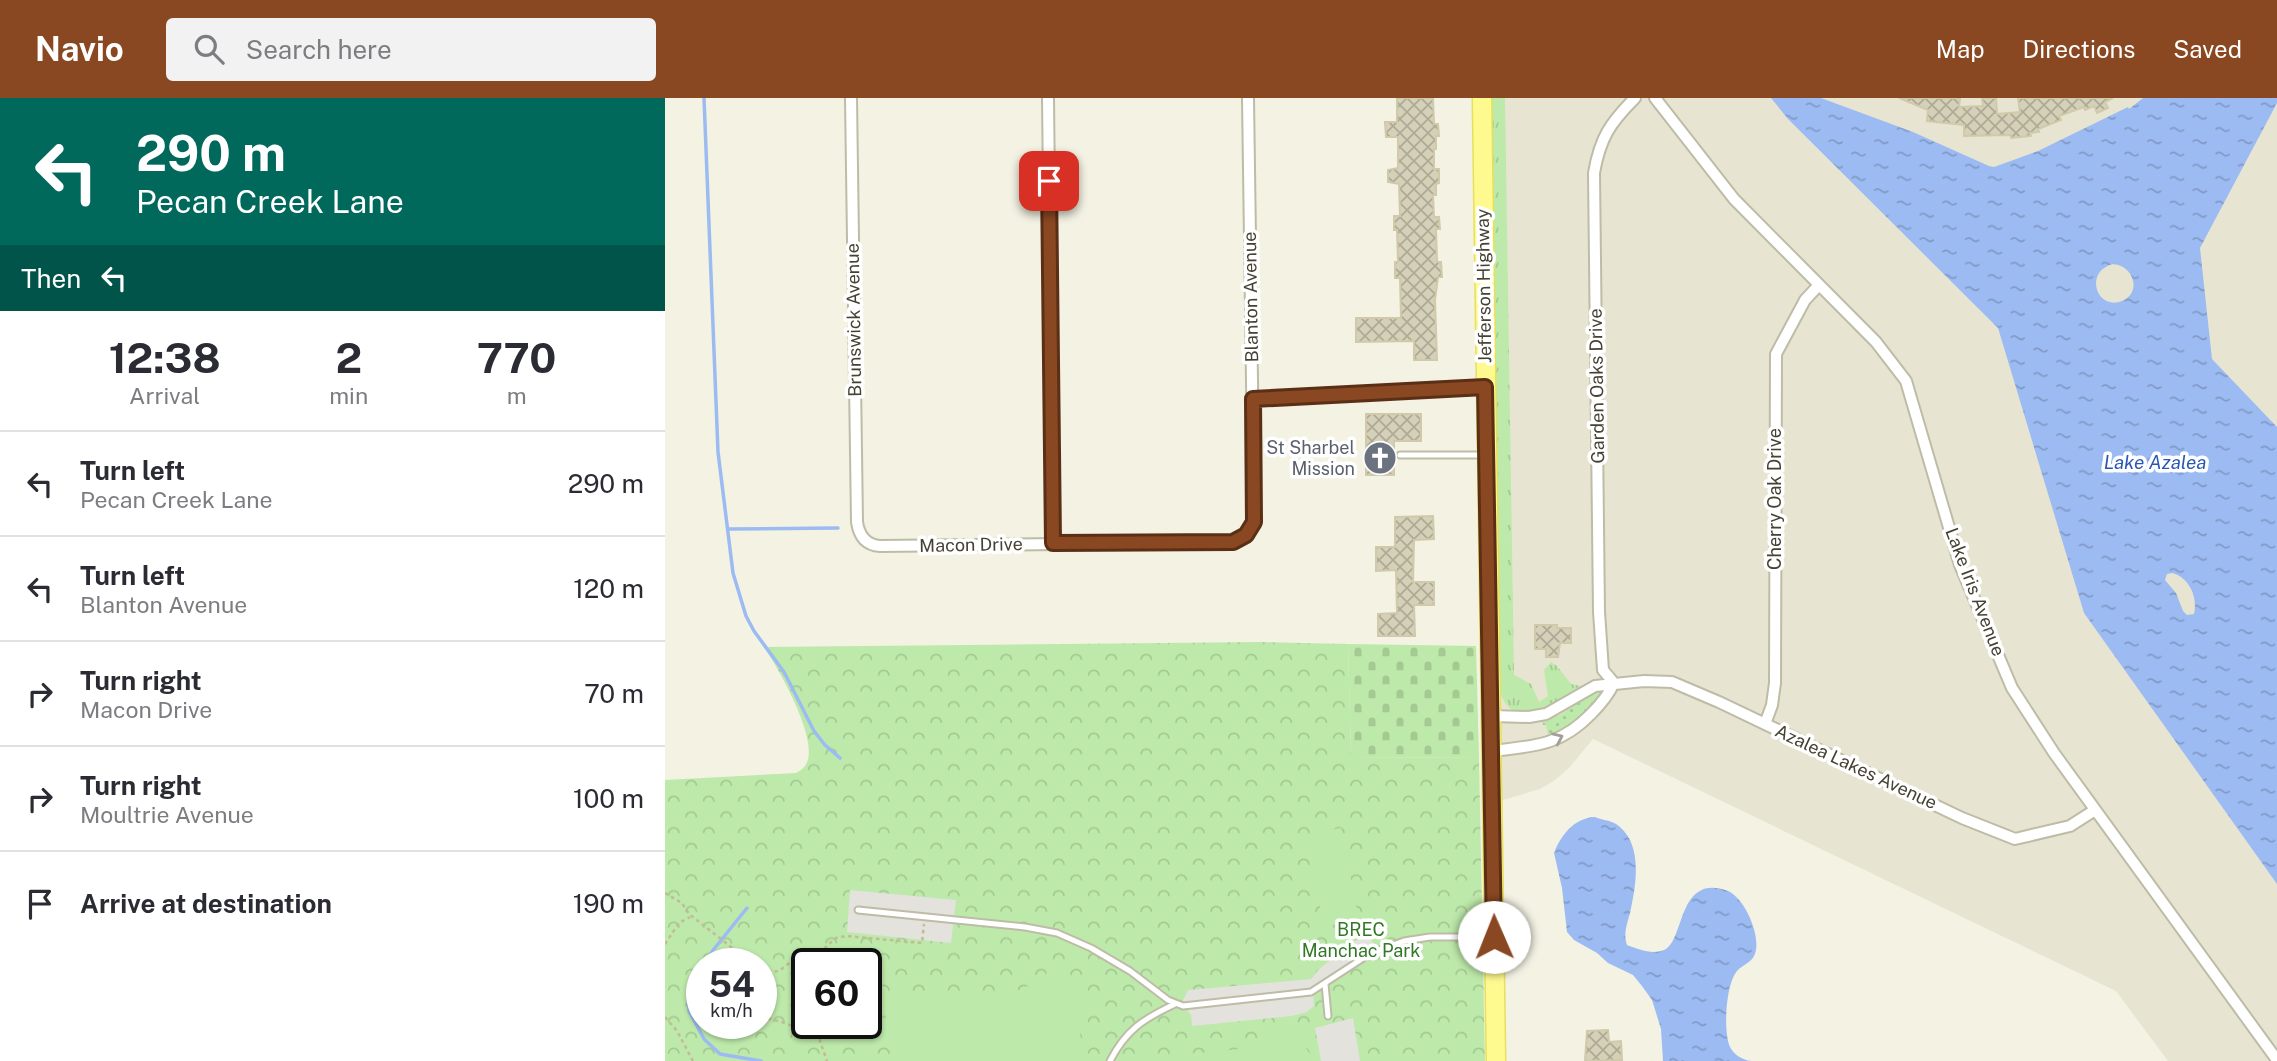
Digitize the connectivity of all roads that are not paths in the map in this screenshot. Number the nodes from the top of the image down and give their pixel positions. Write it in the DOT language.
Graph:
graph roads {
  1 [pos="851,98"];
  2 [pos="1048,98"];
  3 [pos="1248,98"];
  4 [pos="1482,98"];
  5 [pos="1635,98"];
  6 [pos="1655,98"];
  7 [pos="1819,285"];
  8 [pos="1485,387"];
  9 [pos="1253,399"];
  10 [pos="1400,455"];
  11 [pos="1487,455"];
  12 [pos="1246,535"];
  13 [pos="864,540"];
  14 [pos="1053,543"];
  15 [pos="1613,683"];
  16 [pos="1491,716"];
  17 [pos="1765,724"];
  18 [pos="1492,751"];
  19 [pos="2095,810"];
  20 [pos="858,910"];
  21 [pos="1494,937"];
  22 [pos="1325,984"];
  23 [pos="1175,1004"];
  24 [pos="1328,1016"];
  25 [pos="2277,1060"];
  26 [pos="1110,1061"];
  27 [pos="1496,1061"];
  1 -- 13 [label="street, Brunswick Avenue"];
  2 -- 14 [label="street"];
  3 -- 9 [label="street, Blanton Avenue"];
  4 -- 8 [label="main road, Jefferson Highway"];
  5 -- 15 [label="street, Garden Oaks Drive"];
  6 -- 7 [label="street, Lake Iris Avenue"];
  7 -- 17 [label="street, Cherry Oak Drive"];
  7 -- 19 [label="street, Lake Iris Avenue"];
  8 -- 9 [label="street"];
  8 -- 11 [label="main road, Jefferson Highway"];
  9 -- 12 [label="street, Blanton Avenue"];
  10 -- 11 [label="lane"];
  11 -- 16 [label="main road, Jefferson Highway"];
  12 -- 14 [label="street, Macon Drive"];
  13 -- 14 [label="street, Macon Drive"];
  15 -- 16 [label="street, Azalea Lakes Avenue"];
  15 -- 17 [label="street, Azalea Lakes Avenue"];
  18 -- 15 [label="street, one-way"];
  16 -- 18 [label="main road, Jefferson Highway"];
  17 -- 19 [label="street, Azalea Lakes Avenue"];
  18 -- 21 [label="main road, Jefferson Highway"];
  19 -- 25 [label="street, Lake Iris Avenue"];
  20 -- 23 [label="lane"];
  21 -- 22 [label="lane"];
  21 -- 27 [label="main road, Jefferson Highway"];
  22 -- 23 [label="lane"];
  22 -- 24 [label="lane"];
  23 -- 26 [label="lane"];
}
